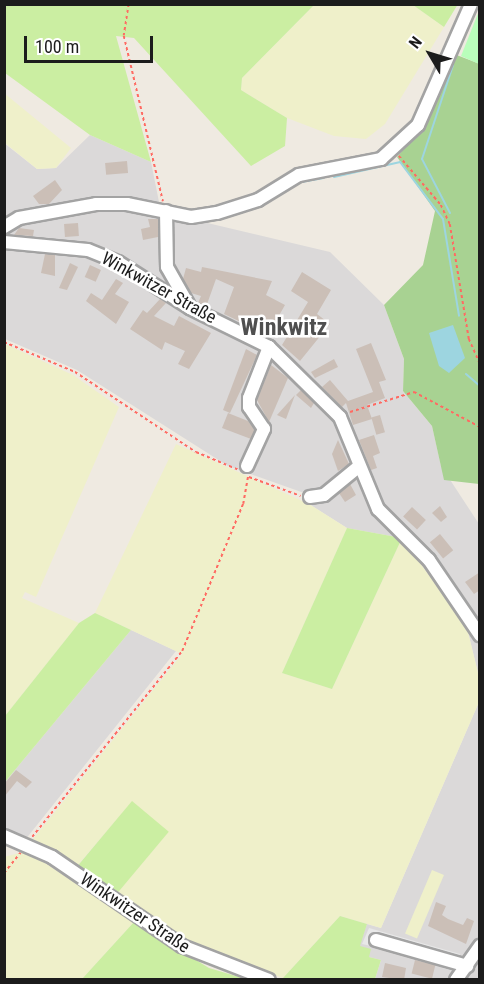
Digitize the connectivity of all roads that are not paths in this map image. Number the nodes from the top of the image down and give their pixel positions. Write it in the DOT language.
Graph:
graph roads {
  1 [pos="471,4"];
  2 [pos="166,211"];
  3 [pos="4,227"];
  4 [pos="4,242"];
  5 [pos="190,308"];
  6 [pos="269,347"];
  7 [pos="357,468"];
  8 [pos="248,471"];
  9 [pos="310,497"];
  10 [pos="480,635"];
  11 [pos="4,836"];
  12 [pos="376,940"];
  13 [pos="480,946"];
  14 [pos="467,966"];
  15 [pos="269,980"];
  16 [pos="456,980"];
  1 -- 2 [label="street"];
  2 -- 3 [label="street"];
  2 -- 5 [label="street"];
  4 -- 5 [label="street, Winkwitzer Straße"];
  5 -- 6 [label="street, Winkwitzer Straße"];
  6 -- 7 [label="street, Winkwitzer Straße"];
  6 -- 8 [label="street"];
  7 -- 9 [label="street"];
  7 -- 10 [label="street, Winkwitzer Straße"];
  11 -- 15 [label="street, Winkwitzer Straße"];
  12 -- 14 [label="street"];
  13 -- 14 [label="street"];
  14 -- 16 [label="street"];
}
